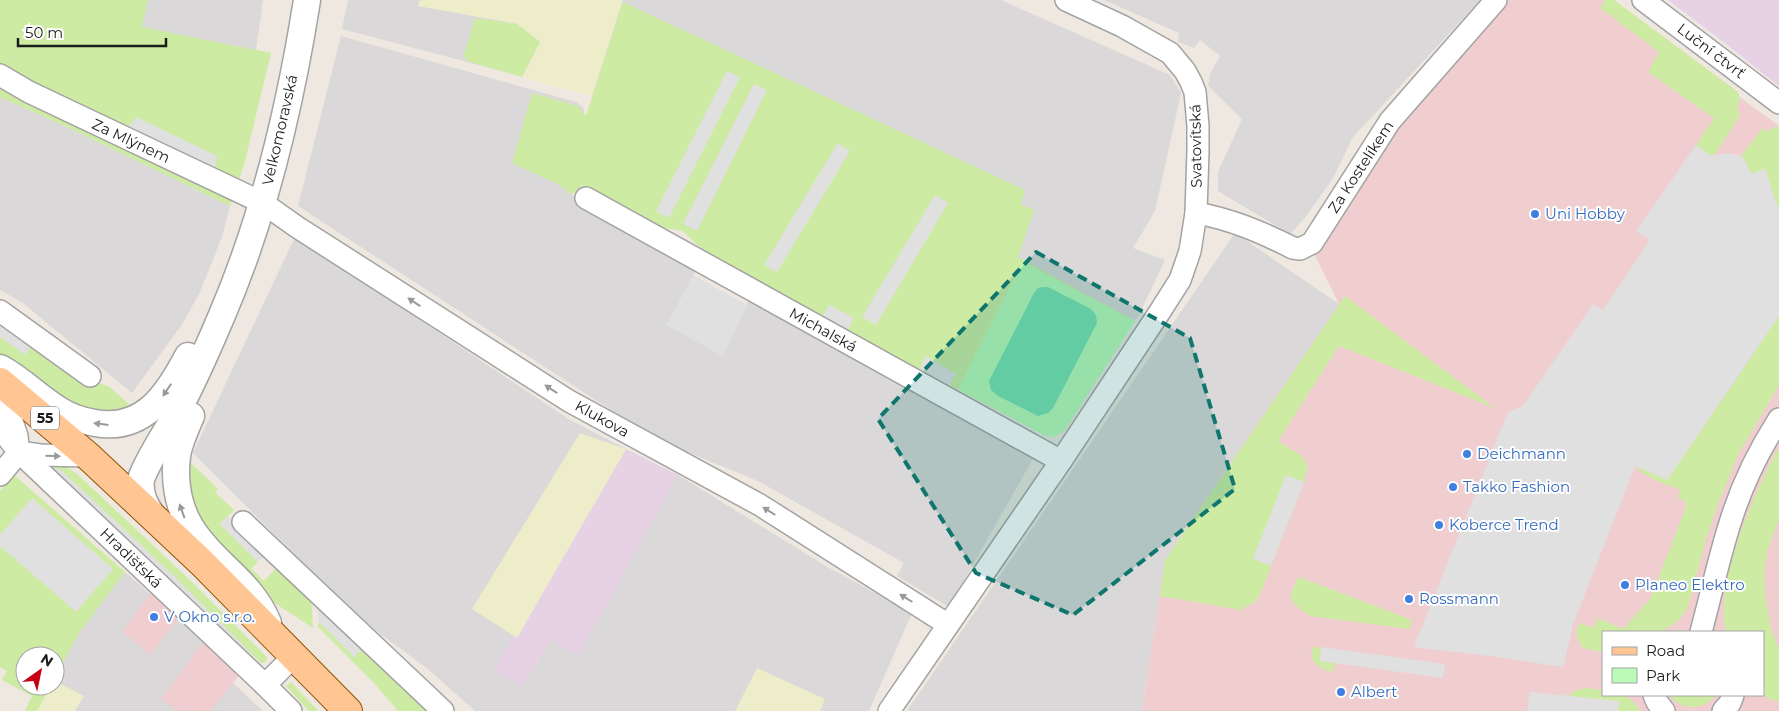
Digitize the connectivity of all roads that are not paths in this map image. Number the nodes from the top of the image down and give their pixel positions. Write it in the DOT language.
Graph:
graph roads {
  1 [pos="307,0"];
  2 [pos="1066,0"];
  3 [pos="1496,0"];
  4 [pos="1643,0"];
  5 [pos="0,74"];
  6 [pos="1779,103"];
  7 [pos="586,198"];
  8 [pos="263,203"];
  9 [pos="1196,213"];
  10 [pos="245,258"];
  11 [pos="0,311"];
  12 [pos="223,314"];
  13 [pos="0,368"];
  14 [pos="0,376"];
  15 [pos="90,376"];
  16 [pos="0,382"];
  17 [pos="0,386"];
  18 [pos="1779,419"];
  19 [pos="0,428"];
  20 [pos="19,452"];
  21 [pos="88,456"];
  22 [pos="1061,461"];
  23 [pos="148,462"];
  24 [pos="0,475"];
  25 [pos="155,520"];
  26 [pos="243,522"];
  27 [pos="947,624"];
  28 [pos="1701,631"];
  29 [pos="272,633"];
  30 [pos="294,656"];
  31 [pos="265,685"];
  32 [pos="1654,696"];
  33 [pos="1734,696"];
  34 [pos="291,711"];
  35 [pos="348,711"];
  36 [pos="443,711"];
  37 [pos="889,711"];
  38 [pos="1664,711"];
  39 [pos="1723,711"];
  1 -- 8 [label="street, Velkomoravská"];
  2 -- 9 [label="street, Svatovítská"];
  3 -- 9 [label="street, Za Kostelíkem"];
  4 -- 6 [label="street, Luční čtvrť"];
  5 -- 8 [label="street, Za Mlýnem"];
  7 -- 22 [label="street, Michalská"];
  8 -- 10 [label="street, Velkomoravská"];
  27 -- 8 [label="street, Klukova, one-way"];
  9 -- 22 [label="street"];
  10 -- 12 [label="street, Velkomoravská"];
  10 -- 13 [label="street, Velkomoravská, one-way"];
  11 -- 15 [label="street"];
  12 -- 23 [label="street, Velkomoravská"];
  29 -- 12 [label="street, Velkomoravská, one-way"];
  14 -- 23 [label="street"];
  16 -- 21 [label="main road, 55"];
  17 -- 20 [label="street"];
  18 -- 28 [label="street"];
  19 -- 20 [label="street, Hradišťská"];
  20 -- 21 [label="street, one-way"];
  20 -- 24 [label="street"];
  20 -- 31 [label="street, Hradišťská"];
  21 -- 25 [label="main road, 55"];
  22 -- 27 [label="street"];
  23 -- 25 [label="street"];
  25 -- 29 [label="main road, 55"];
  26 -- 36 [label="street"];
  27 -- 37 [label="street"];
  29 -- 30 [label="main road, 55"];
  30 -- 31 [label="street"];
  30 -- 35 [label="main road, 55"];
  31 -- 34 [label="street, Hradišťská"];
  32 -- 38 [label="street"];
  33 -- 39 [label="street"];
}
